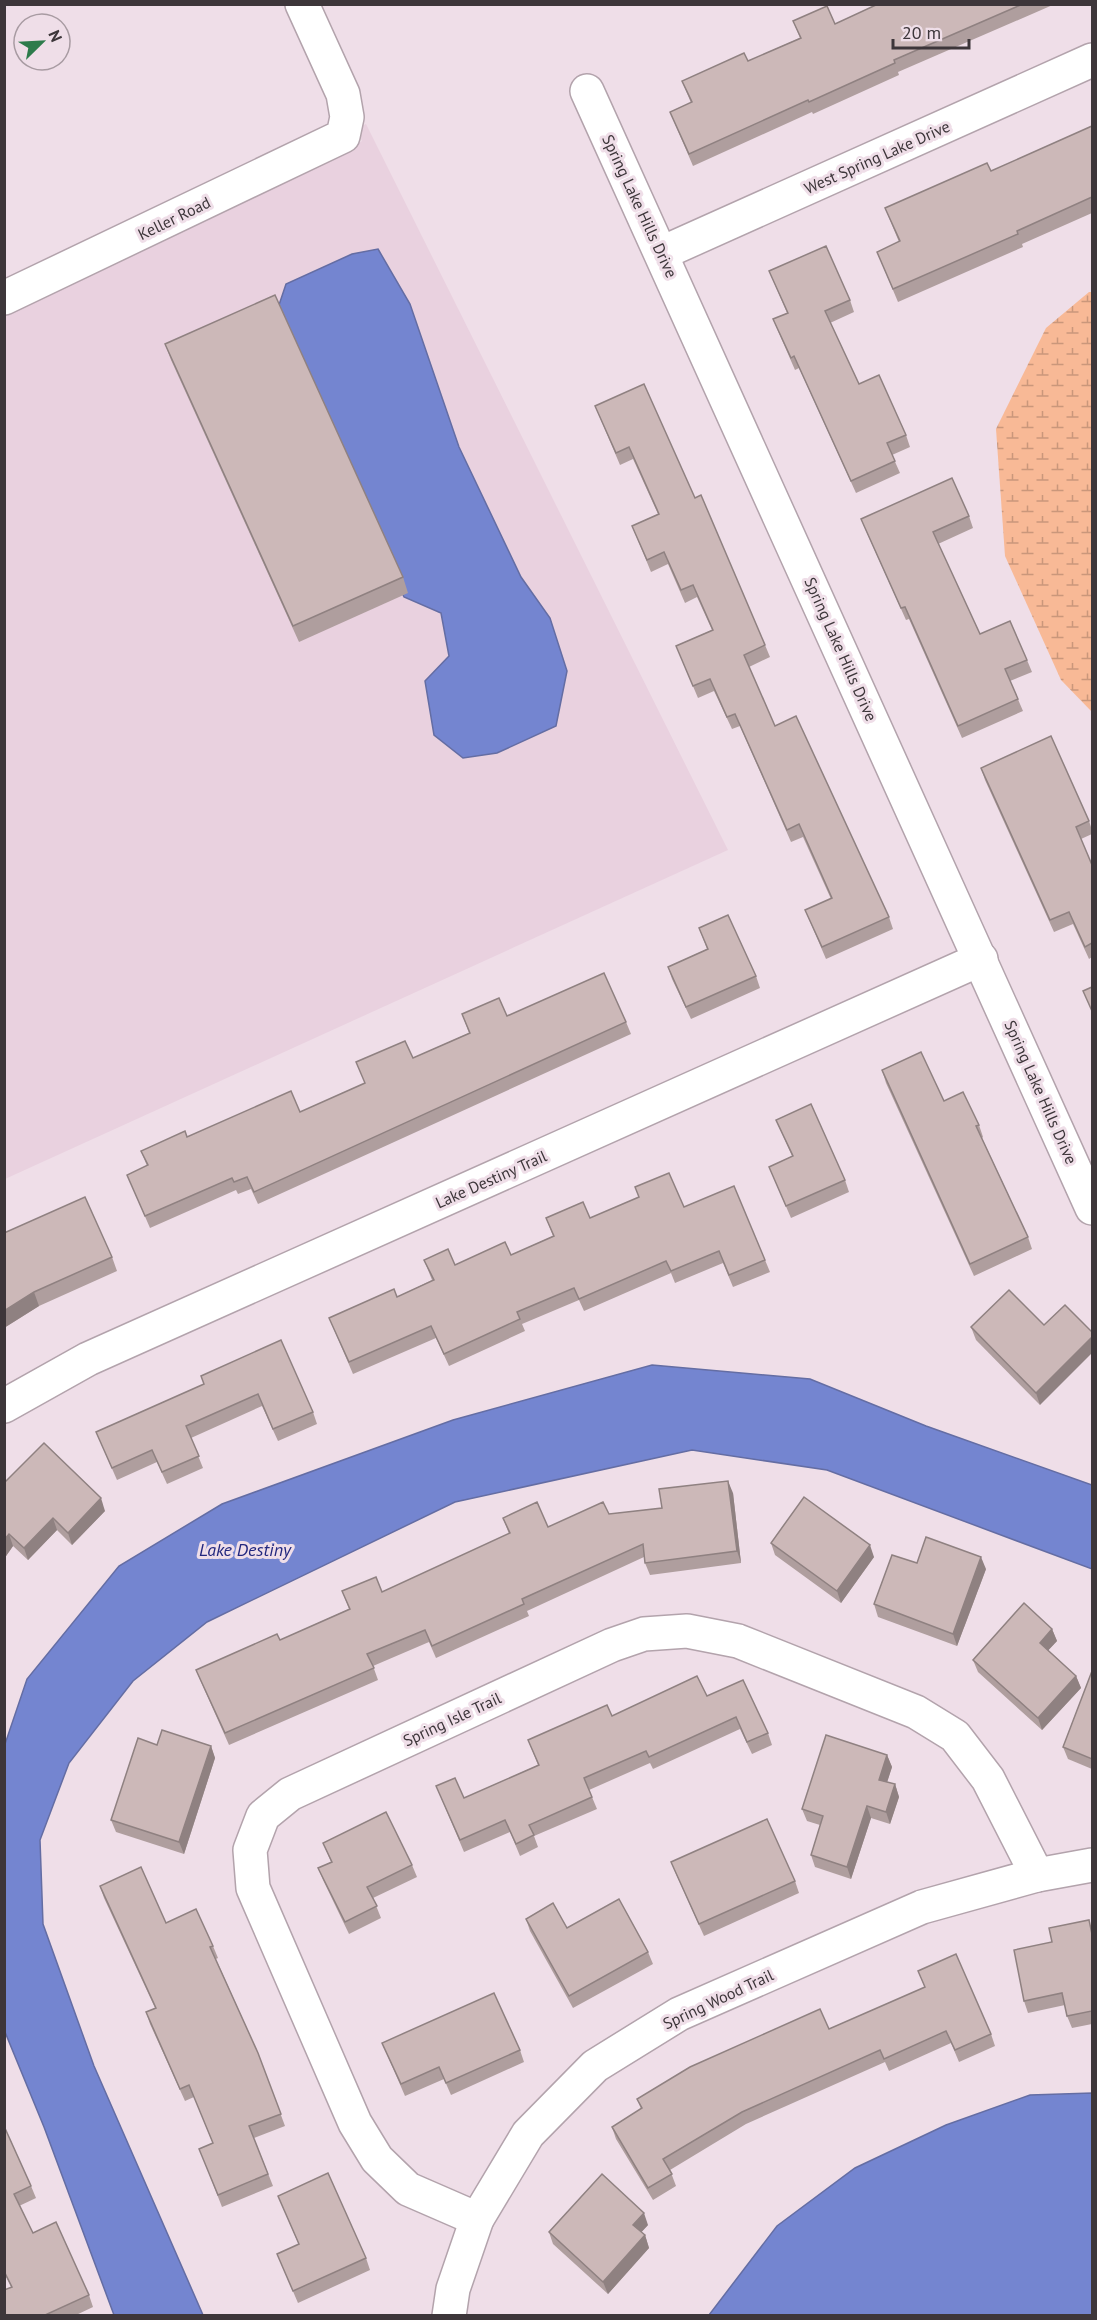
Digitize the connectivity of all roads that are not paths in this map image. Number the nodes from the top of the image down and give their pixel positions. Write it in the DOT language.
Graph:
graph roads {
  1 [pos="302,4"];
  2 [pos="1092,60"];
  3 [pos="587,91"];
  4 [pos="662,253"];
  5 [pos="4,298"];
  6 [pos="981,959"];
  7 [pos="1084,1163"];
  8 [pos="1092,1208"];
  9 [pos="4,1406"];
  10 [pos="1092,1865"];
  11 [pos="1037,1875"];
  12 [pos="477,2219"];
  13 [pos="449,2316"];
  1 -- 5 [label="street, Keller Road"];
  2 -- 4 [label="street, West Spring Lake Drive"];
  3 -- 4 [label="street, Spring Lake Hills Drive"];
  4 -- 6 [label="street, Spring Lake Hills Drive"];
  6 -- 7 [label="street, Spring Lake Hills Drive"];
  6 -- 9 [label="street, Lake Destiny Trail"];
  7 -- 8 [label="street, Spring Lake Hills Drive"];
  10 -- 11 [label="street, Spring Wood Trail"];
  11 -- 12 [label="street, Spring Wood Trail"];
  11 -- 12 [label="street, Spring Isle Trail"];
  12 -- 13 [label="street, Spring Wood Trail"];
}
